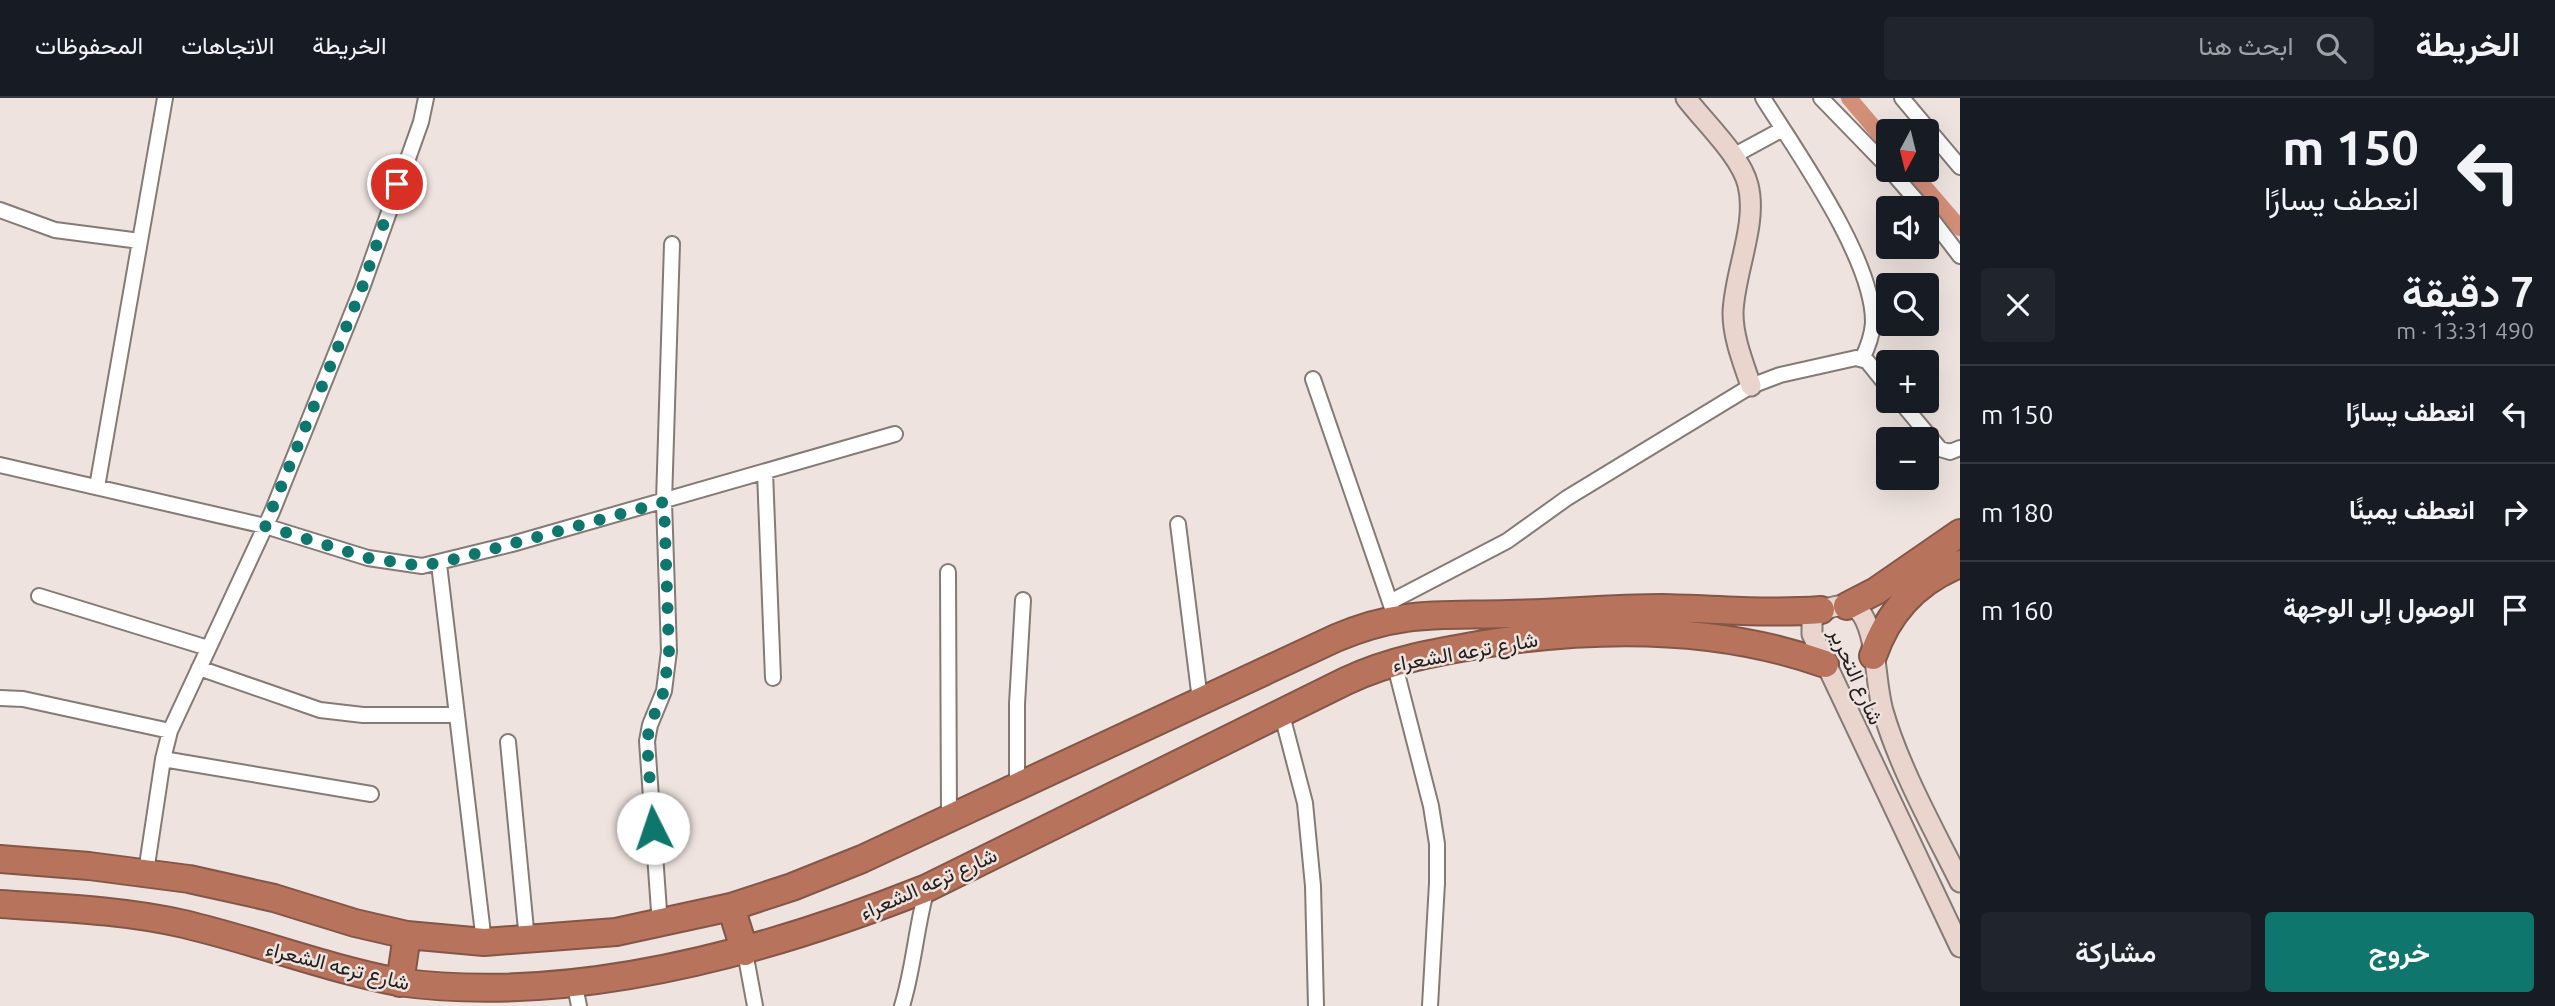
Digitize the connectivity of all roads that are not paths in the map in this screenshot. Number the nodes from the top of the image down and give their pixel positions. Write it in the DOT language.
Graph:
graph roads {
  1 [pos="165,98"];
  2 [pos="426,98"];
  3 [pos="1686,98"];
  4 [pos="1763,98"];
  5 [pos="1821,98"];
  6 [pos="1902,98"];
  7 [pos="1783,129"];
  8 [pos="1876,155"];
  9 [pos="1733,156"];
  10 [pos="1960,167"];
  11 [pos="1900,182"];
  12 [pos="1913,196"];
  13 [pos="0,210"];
  14 [pos="1939,229"];
  15 [pos="140,241"];
  16 [pos="671,244"];
  17 [pos="1960,256"];
  18 [pos="1862,359"];
  19 [pos="1876,374"];
  20 [pos="1312,379"];
  21 [pos="1751,386"];
  22 [pos="1910,413"];
  23 [pos="895,434"];
  24 [pos="1960,448"];
  25 [pos="0,465"];
  26 [pos="765,472"];
  27 [pos="97,487"];
  28 [pos="664,502"];
  29 [pos="1178,524"];
  30 [pos="265,526"];
  31 [pos="1960,533"];
  32 [pos="439,564"];
  33 [pos="1960,564"];
  34 [pos="948,572"];
  35 [pos="1960,574"];
  36 [pos="1928,580"];
  37 [pos="39,596"];
  38 [pos="1023,600"];
  39 [pos="1847,606"];
  40 [pos="1393,610"];
  41 [pos="1821,610"];
  42 [pos="1431,614"];
  43 [pos="1357,629"];
  44 [pos="208,648"];
  45 [pos="1435,653"];
  46 [pos="1873,656"];
  47 [pos="1825,664"];
  48 [pos="1386,665"];
  49 [pos="199,668"];
  50 [pos="773,678"];
  51 [pos="0,698"];
  52 [pos="1200,700"];
  53 [pos="457,715"];
  54 [pos="1282,715"];
  55 [pos="170,731"];
  56 [pos="508,742"];
  57 [pos="163,758"];
  58 [pos="1017,787"];
  59 [pos="371,794"];
  60 [pos="949,820"];
  61 [pos="0,859"];
  62 [pos="146,872"];
  63 [pos="1960,882"];
  64 [pos="927,888"];
  65 [pos="0,904"];
  66 [pos="732,907"];
  67 [pos="660,925"];
  68 [pos="407,935"];
  69 [pos="527,940"];
  70 [pos="484,942"];
  71 [pos="1960,947"];
  72 [pos="745,952"];
  73 [pos="400,983"];
  74 [pos="577,996"];
  75 [pos="755,1006"];
  76 [pos="902,1006"];
  77 [pos="1316,1006"];
  78 [pos="1430,1006"];
  1 -- 15 [label="street"];
  2 -- 30 [label="street"];
  3 -- 9 [label="street"];
  4 -- 7 [label="street"];
  5 -- 8 [label="street"];
  6 -- 10 [label="street"];
  7 -- 9 [label="street"];
  7 -- 18 [label="street"];
  9 -- 21 [label="street"];
  11 -- 12 [label="street"];
  13 -- 15 [label="street"];
  14 -- 17 [label="street"];
  15 -- 27 [label="street"];
  16 -- 28 [label="street"];
  18 -- 19 [label="street"];
  18 -- 21 [label="street"];
  20 -- 40 [label="street"];
  21 -- 40 [label="street"];
  22 -- 24 [label="street"];
  23 -- 26 [label="street"];
  25 -- 27 [label="street"];
  26 -- 28 [label="street"];
  26 -- 50 [label="street"];
  27 -- 30 [label="street"];
  28 -- 32 [label="street"];
  28 -- 67 [label="street"];
  29 -- 52 [label="street"];
  30 -- 32 [label="street"];
  30 -- 44 [label="street"];
  31 -- 39 [label="highway"];
  32 -- 53 [label="street"];
  33 -- 36 [label="highway"];
  34 -- 60 [label="street"];
  35 -- 36 [label="street"];
  36 -- 46 [label="highway"];
  37 -- 44 [label="street"];
  38 -- 58 [label="street"];
  39 -- 41 [label="street, شارع التحرير"];
  39 -- 46 [label="street, شارع التحرير"];
  40 -- 42 [label="highway, شارع ترعه الشعراء"];
  40 -- 43 [label="highway, شارع ترعه الشعراء"];
  41 -- 42 [label="highway, شارع ترعه الشعراء"];
  41 -- 47 [label="street, شارع التحرير"];
  42 -- 45 [label="highway"];
  43 -- 48 [label="highway"];
  43 -- 52 [label="highway, شارع ترعه الشعراء"];
  44 -- 49 [label="street"];
  45 -- 47 [label="highway, شارع ترعه الشعراء"];
  45 -- 48 [label="highway, شارع ترعه الشعراء"];
  46 -- 63 [label="street, شارع التحرير"];
  47 -- 71 [label="street, شارع التحرير"];
  48 -- 54 [label="highway, شارع ترعه الشعراء"];
  48 -- 78 [label="street"];
  49 -- 53 [label="street"];
  49 -- 55 [label="street"];
  51 -- 55 [label="street"];
  52 -- 58 [label="highway, شارع ترعه الشعراء"];
  53 -- 70 [label="street"];
  54 -- 64 [label="highway, شارع ترعه الشعراء"];
  54 -- 77 [label="street"];
  55 -- 57 [label="street"];
  56 -- 69 [label="street"];
  57 -- 59 [label="street"];
  57 -- 62 [label="street"];
  58 -- 60 [label="highway, شارع ترعه الشعراء"];
  60 -- 66 [label="highway, شارع ترعه الشعراء"];
  61 -- 62 [label="highway, شارع ترعه الشعراء"];
  62 -- 68 [label="highway, شارع ترعه الشعراء"];
  64 -- 72 [label="highway, شارع ترعه الشعراء"];
  64 -- 76 [label="street"];
  65 -- 73 [label="highway, شارع ترعه الشعراء"];
  66 -- 67 [label="highway, شارع ترعه الشعراء"];
  66 -- 72 [label="highway"];
  67 -- 69 [label="highway, شارع ترعه الشعراء"];
  68 -- 70 [label="highway, شارع ترعه الشعراء"];
  68 -- 73 [label="highway"];
  69 -- 70 [label="highway, شارع ترعه الشعراء"];
  72 -- 74 [label="highway, شارع ترعه الشعراء"];
  72 -- 75 [label="street"];
  73 -- 74 [label="highway, شارع ترعه الشعراء"];
}
